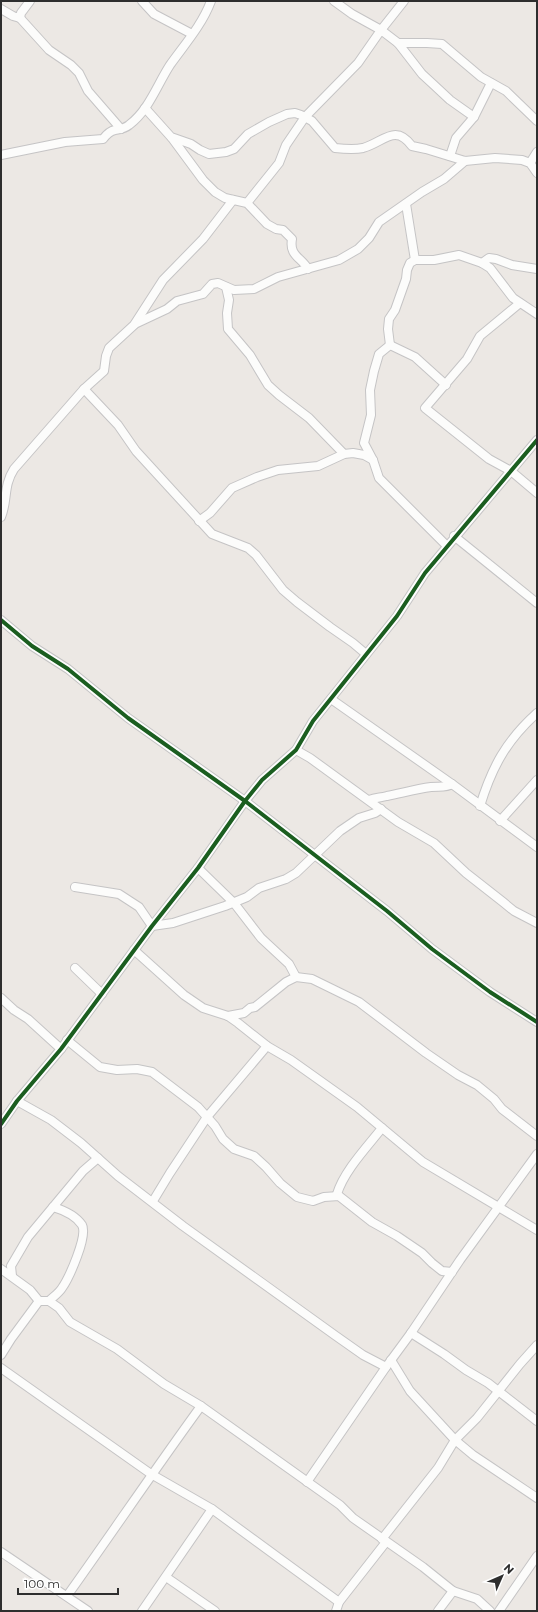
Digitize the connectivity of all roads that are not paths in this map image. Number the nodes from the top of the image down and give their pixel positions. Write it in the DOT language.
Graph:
graph roads {
  1 [pos="30,1"];
  2 [pos="142,1"];
  3 [pos="211,1"];
  4 [pos="334,1"];
  5 [pos="404,1"];
  6 [pos="1,9"];
  7 [pos="20,18"];
  8 [pos="381,30"];
  9 [pos="192,34"];
  10 [pos="398,43"];
  11 [pos="491,83"];
  12 [pos="145,108"];
  13 [pos="305,117"];
  14 [pos="474,117"];
  15 [pos="537,121"];
  16 [pos="121,129"];
  17 [pos="171,137"];
  18 [pos="537,152"];
  19 [pos="1,154"];
  20 [pos="450,156"];
  21 [pos="465,161"];
  22 [pos="530,163"];
  23 [pos="537,173"];
  24 [pos="233,200"];
  25 [pos="247,203"];
  26 [pos="406,204"];
  27 [pos="415,260"];
  28 [pos="482,263"];
  29 [pos="308,269"];
  30 [pos="537,269"];
  31 [pos="226,287"];
  32 [pos="520,303"];
  33 [pos="537,314"];
  34 [pos="134,325"];
  35 [pos="390,345"];
  36 [pos="446,385"];
  37 [pos="84,389"];
  38 [pos="537,440"];
  39 [pos="344,454"];
  40 [pos="373,460"];
  41 [pos="511,471"];
  42 [pos="537,493"];
  43 [pos="1,517"];
  44 [pos="199,521"];
  45 [pos="454,536"];
  46 [pos="447,546"];
  47 [pos="537,603"];
  48 [pos="1,620"];
  49 [pos="366,654"];
  50 [pos="331,699"];
  51 [pos="537,713"];
  52 [pos="296,750"];
  53 [pos="537,780"];
  54 [pos="452,784"];
  55 [pos="369,800"];
  56 [pos="245,801"];
  57 [pos="480,806"];
  58 [pos="381,809"];
  59 [pos="500,821"];
  60 [pos="537,847"];
  61 [pos="315,855"];
  62 [pos="198,868"];
  63 [pos="75,887"];
  64 [pos="234,903"];
  65 [pos="537,924"];
  66 [pos="152,926"];
  67 [pos="134,950"];
  68 [pos="75,968"];
  69 [pos="296,977"];
  70 [pos="102,994"];
  71 [pos="1,998"];
  72 [pos="228,1016"];
  73 [pos="537,1022"];
  74 [pos="67,1040"];
  75 [pos="267,1046"];
  76 [pos="61,1049"];
  77 [pos="17,1101"];
  78 [pos="207,1117"];
  79 [pos="1,1124"];
  80 [pos="382,1128"];
  81 [pos="537,1136"];
  82 [pos="537,1154"];
  83 [pos="98,1158"];
  84 [pos="339,1196"];
  85 [pos="152,1201"];
  86 [pos="499,1207"];
  87 [pos="53,1208"];
  88 [pos="537,1230"];
  89 [pos="1,1269"];
  90 [pos="452,1272"];
  91 [pos="12,1276"];
  92 [pos="39,1301"];
  93 [pos="49,1301"];
  94 [pos="411,1334"];
  95 [pos="537,1345"];
  96 [pos="1,1355"];
  97 [pos="388,1363"];
  98 [pos="1,1368"];
  99 [pos="499,1392"];
  100 [pos="201,1406"];
  101 [pos="537,1421"];
  102 [pos="455,1440"];
  103 [pos="151,1474"];
  104 [pos="308,1482"];
  105 [pos="537,1498"];
  106 [pos="212,1509"];
  107 [pos="384,1540"];
  108 [pos="1,1552"];
  109 [pos="537,1556"];
  110 [pos="166,1577"];
  111 [pos="453,1591"];
  112 [pos="67,1596"];
  113 [pos="339,1602"];
  114 [pos="88,1611"];
  115 [pos="142,1611"];
  116 [pos="215,1611"];
  117 [pos="336,1611"];
  118 [pos="438,1611"];
  119 [pos="490,1611"];
  120 [pos="499,1611"];
  1 -- 7 [label="street"];
  2 -- 9 [label="street"];
  3 -- 9 [label="street"];
  4 -- 8 [label="street"];
  5 -- 8 [label="street"];
  6 -- 7 [label="street"];
  7 -- 16 [label="street"];
  8 -- 10 [label="street"];
  8 -- 13 [label="street"];
  9 -- 12 [label="street"];
  10 -- 11 [label="street"];
  10 -- 14 [label="street"];
  11 -- 14 [label="street"];
  11 -- 15 [label="street"];
  12 -- 16 [label="street"];
  12 -- 17 [label="street"];
  13 -- 17 [label="street"];
  13 -- 20 [label="street"];
  13 -- 25 [label="street"];
  14 -- 20 [label="street"];
  16 -- 19 [label="street"];
  17 -- 24 [label="street"];
  18 -- 22 [label="street"];
  20 -- 21 [label="street"];
  21 -- 22 [label="street"];
  21 -- 26 [label="street"];
  22 -- 23 [label="street"];
  24 -- 25 [label="street"];
  24 -- 34 [label="street"];
  25 -- 29 [label="street"];
  26 -- 27 [label="street"];
  26 -- 29 [label="street"];
  27 -- 28 [label="street"];
  27 -- 35 [label="street"];
  28 -- 30 [label="street"];
  28 -- 32 [label="street"];
  29 -- 31 [label="street"];
  31 -- 34 [label="street"];
  31 -- 39 [label="street"];
  32 -- 33 [label="street"];
  32 -- 36 [label="street"];
  34 -- 37 [label="street"];
  35 -- 36 [label="street"];
  35 -- 40 [label="street"];
  36 -- 41 [label="street"];
  37 -- 43 [label="street"];
  37 -- 44 [label="street"];
  38 -- 41 [label="street"];
  39 -- 40 [label="street"];
  39 -- 44 [label="street"];
  40 -- 46 [label="street"];
  41 -- 42 [label="street"];
  41 -- 45 [label="street"];
  44 -- 49 [label="street"];
  45 -- 46 [label="street"];
  45 -- 47 [label="street"];
  46 -- 49 [label="street"];
  48 -- 56 [label="street"];
  49 -- 50 [label="street"];
  50 -- 52 [label="street"];
  50 -- 54 [label="street"];
  51 -- 57 [label="street"];
  52 -- 55 [label="street"];
  52 -- 56 [label="street"];
  53 -- 59 [label="street"];
  54 -- 55 [label="street"];
  54 -- 57 [label="street"];
  55 -- 58 [label="street"];
  56 -- 61 [label="street"];
  56 -- 62 [label="street"];
  57 -- 59 [label="street"];
  58 -- 61 [label="street"];
  58 -- 65 [label="street"];
  59 -- 60 [label="street"];
  61 -- 64 [label="street"];
  61 -- 73 [label="street"];
  62 -- 64 [label="street"];
  62 -- 66 [label="street"];
  63 -- 66 [label="street"];
  64 -- 66 [label="street"];
  64 -- 69 [label="street"];
  66 -- 67 [label="street"];
  67 -- 70 [label="street"];
  67 -- 72 [label="street"];
  68 -- 70 [label="street"];
  69 -- 72 [label="street"];
  69 -- 81 [label="street"];
  70 -- 74 [label="street"];
  71 -- 76 [label="street"];
  72 -- 75 [label="street"];
  74 -- 76 [label="street"];
  74 -- 78 [label="street"];
  75 -- 78 [label="street"];
  75 -- 80 [label="street"];
  76 -- 77 [label="street"];
  77 -- 79 [label="street"];
  77 -- 83 [label="street"];
  78 -- 84 [label="street"];
  78 -- 85 [label="street"];
  80 -- 84 [label="street"];
  80 -- 86 [label="street"];
  82 -- 86 [label="street"];
  83 -- 85 [label="street"];
  83 -- 87 [label="street"];
  84 -- 90 [label="street"];
  85 -- 97 [label="street"];
  86 -- 88 [label="street"];
  86 -- 90 [label="street"];
  87 -- 91 [label="street"];
  87 -- 93 [label="street"];
  89 -- 91 [label="street"];
  90 -- 94 [label="street"];
  91 -- 92 [label="street"];
  92 -- 93 [label="street"];
  92 -- 96 [label="street"];
  93 -- 100 [label="street"];
  94 -- 97 [label="street"];
  94 -- 99 [label="street"];
  95 -- 99 [label="street"];
  97 -- 102 [label="street"];
  97 -- 104 [label="street"];
  98 -- 103 [label="street"];
  99 -- 101 [label="street"];
  99 -- 102 [label="street"];
  100 -- 103 [label="street"];
  100 -- 104 [label="street"];
  102 -- 105 [label="street"];
  102 -- 107 [label="street"];
  103 -- 106 [label="street"];
  103 -- 112 [label="street"];
  104 -- 107 [label="street"];
  106 -- 110 [label="street"];
  106 -- 113 [label="street"];
  107 -- 111 [label="street"];
  107 -- 113 [label="street"];
  108 -- 112 [label="street"];
  109 -- 120 [label="street"];
  110 -- 115 [label="street"];
  110 -- 116 [label="street"];
  111 -- 118 [label="street"];
  111 -- 119 [label="street"];
  112 -- 114 [label="street"];
  113 -- 117 [label="street"];
}
